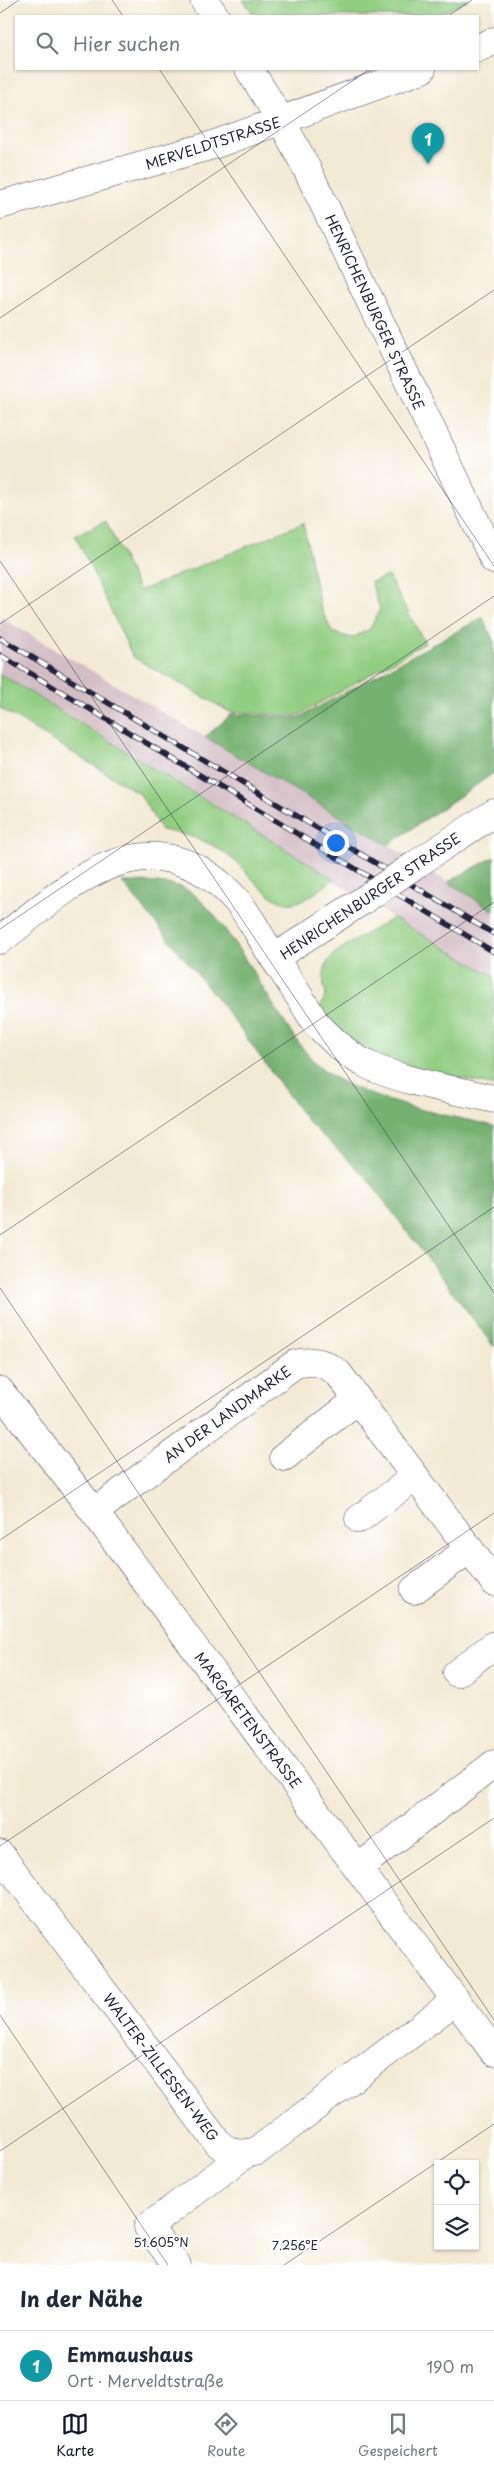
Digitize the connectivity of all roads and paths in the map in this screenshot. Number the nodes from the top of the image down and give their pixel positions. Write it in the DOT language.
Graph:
graph roads {
  1 [pos="204,0"];
  2 [pos="214,15"];
  3 [pos="494,41"];
  4 [pos="479,48"];
  5 [pos="249,70"];
  6 [pos="419,70"];
  7 [pos="282,122"];
  8 [pos="0,205"];
  9 [pos="494,560"];
  10 [pos="494,814"];
  11 [pos="0,940"];
  12 [pos="274,958"];
  13 [pos="494,1099"];
  14 [pos="0,1391"];
  15 [pos="357,1400"];
  16 [pos="284,1457"];
  17 [pos="415,1477"];
  18 [pos="94,1512"];
  19 [pos="359,1519"];
  20 [pos="469,1549"];
  21 [pos="494,1582"];
  22 [pos="414,1590"];
  23 [pos="494,1645"];
  24 [pos="457,1672"];
  25 [pos="494,1764"];
  26 [pos="0,1854"];
  27 [pos="358,1868"];
  28 [pos="456,2000"];
  29 [pos="494,2052"];
  30 [pos="244,2155"];
  31 [pos="177,2265"];
  1 -- 2 [label="street"];
  3 -- 4 [label="street"];
  5 -- 7 [label="street, HENRICHENBURGER STRASSE"];
  6 -- 7 [label="street, MERVELDTSTRASSE"];
  7 -- 8 [label="street, MERVELDTSTRASSE"];
  7 -- 9 [label="street, HENRICHENBURGER STRASSE"];
  10 -- 12 [label="street, HENRICHENBURGER STRASSE, bridge"];
  11 -- 12 [label="street"];
  12 -- 13 [label="street, HENRICHENBURGER STRASSE"];
  14 -- 18 [label="street, MARGARETENSTRASSE"];
  15 -- 16 [label="street"];
  15 -- 17 [label="street, AN DER LANDMARKE"];
  15 -- 18 [label="street, AN DER LANDMARKE"];
  17 -- 19 [label="street"];
  17 -- 20 [label="street, AN DER LANDMARKE"];
  18 -- 27 [label="street, MARGARETENSTRASSE"];
  20 -- 21 [label="street, AN DER LANDMARKE"];
  20 -- 22 [label="street"];
  23 -- 24 [label="street"];
  25 -- 27 [label="street"];
  26 -- 30 [label="street, WALTER-ZILLESSEN-WEG"];
  27 -- 28 [label="street, MARGARETENSTRASSE"];
  28 -- 29 [label="street, MARGARETENSTRASSE"];
  28 -- 30 [label="street"];
  30 -- 31 [label="street"];
}
